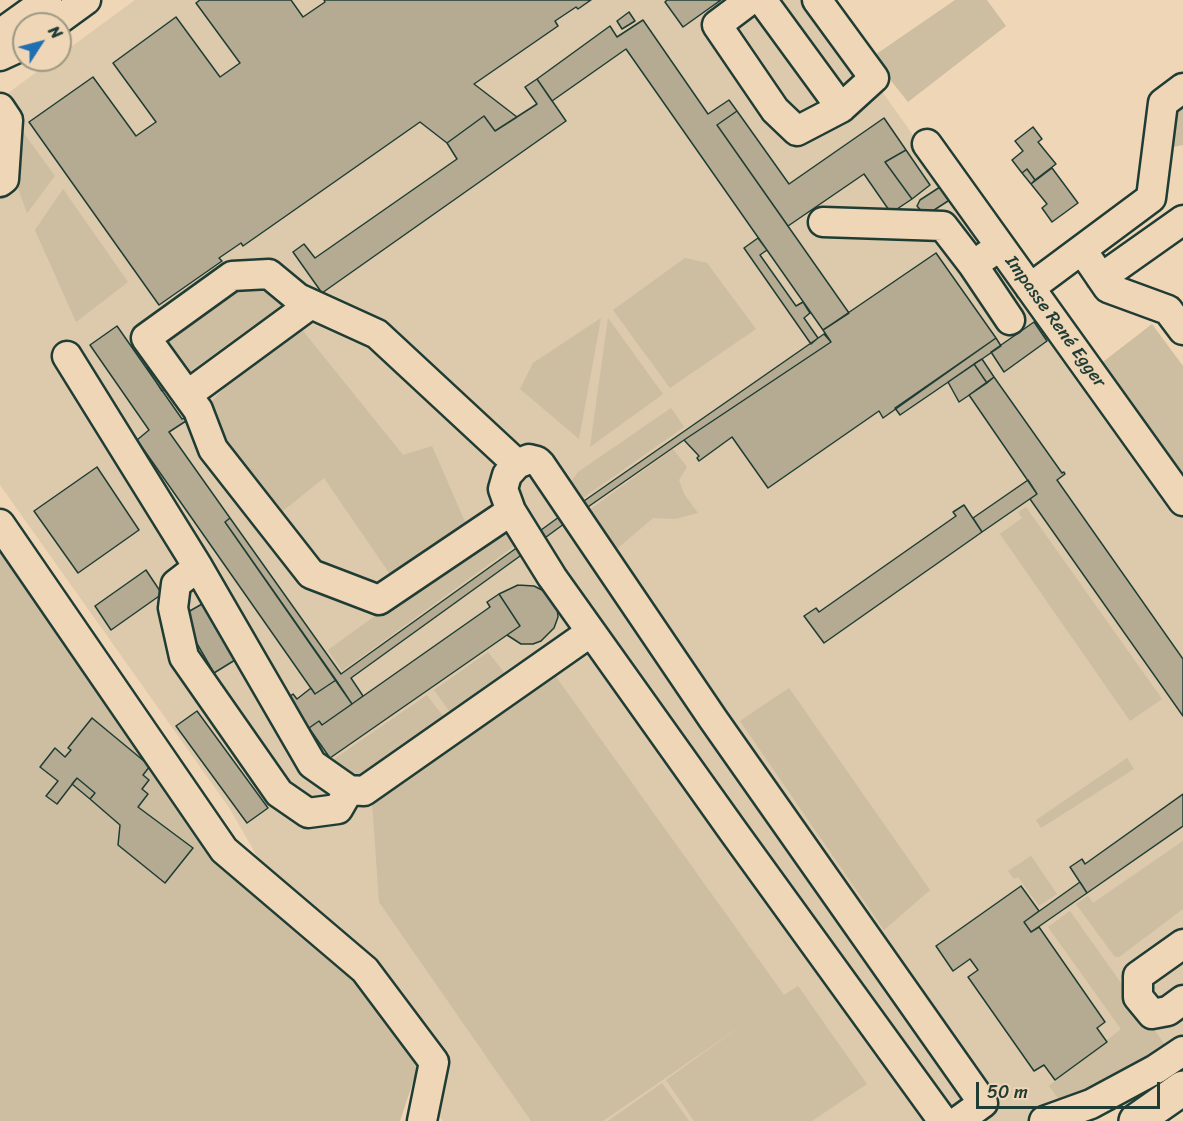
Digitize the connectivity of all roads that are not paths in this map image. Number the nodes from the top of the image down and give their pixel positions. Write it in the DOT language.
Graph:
graph roads {
  1 [pos="47,0"];
  2 [pos="86,0"];
  3 [pos="750,0"];
  4 [pos="762,0"];
  5 [pos="817,0"];
  6 [pos="70,12"];
  7 [pos="0,37"];
  8 [pos="1183,88"];
  9 [pos="0,108"];
  10 [pos="841,108"];
  11 [pos="927,144"];
  12 [pos="0,182"];
  13 [pos="1183,220"];
  14 [pos="823,222"];
  15 [pos="1000,246"];
  16 [pos="1082,250"];
  17 [pos="973,265"];
  18 [pos="1101,278"];
  19 [pos="1030,288"];
  20 [pos="311,304"];
  21 [pos="1010,320"];
  22 [pos="1183,330"];
  23 [pos="67,356"];
  24 [pos="188,395"];
  25 [pos="517,464"];
  26 [pos="1183,501"];
  27 [pos="511,511"];
  28 [pos="0,524"];
  29 [pos="198,567"];
  30 [pos="591,632"];
  31 [pos="349,789"];
  32 [pos="1183,944"];
  33 [pos="1183,1000"];
  34 [pos="1183,1051"];
  35 [pos="1183,1088"];
  36 [pos="422,1121"];
  37 [pos="943,1121"];
  38 [pos="958,1121"];
  39 [pos="1044,1121"];
  40 [pos="1136,1121"];
  1 -- 7 [label="street"];
  2 -- 6 [label="street"];
  3 -- 10 [label="street"];
  4 -- 10 [label="street"];
  5 -- 10 [label="street"];
  8 -- 16 [label="street"];
  9 -- 12 [label="street"];
  11 -- 15 [label="street, Impasse René Egger"];
  13 -- 18 [label="street"];
  14 -- 17 [label="street"];
  15 -- 17 [label="street"];
  15 -- 19 [label="street, Impasse René Egger"];
  16 -- 18 [label="street"];
  16 -- 19 [label="street"];
  17 -- 21 [label="street"];
  18 -- 22 [label="street"];
  19 -- 26 [label="street, Impasse René Egger"];
  20 -- 24 [label="street"];
  20 -- 24 [label="street"];
  20 -- 25 [label="street"];
  23 -- 29 [label="street"];
  24 -- 27 [label="street"];
  25 -- 27 [label="street"];
  25 -- 38 [label="street"];
  27 -- 30 [label="street"];
  28 -- 36 [label="street"];
  29 -- 31 [label="street"];
  29 -- 31 [label="street"];
  30 -- 31 [label="street"];
  30 -- 37 [label="street"];
  32 -- 33 [label="street"];
  34 -- 39 [label="street"];
  35 -- 40 [label="main road"];
}
